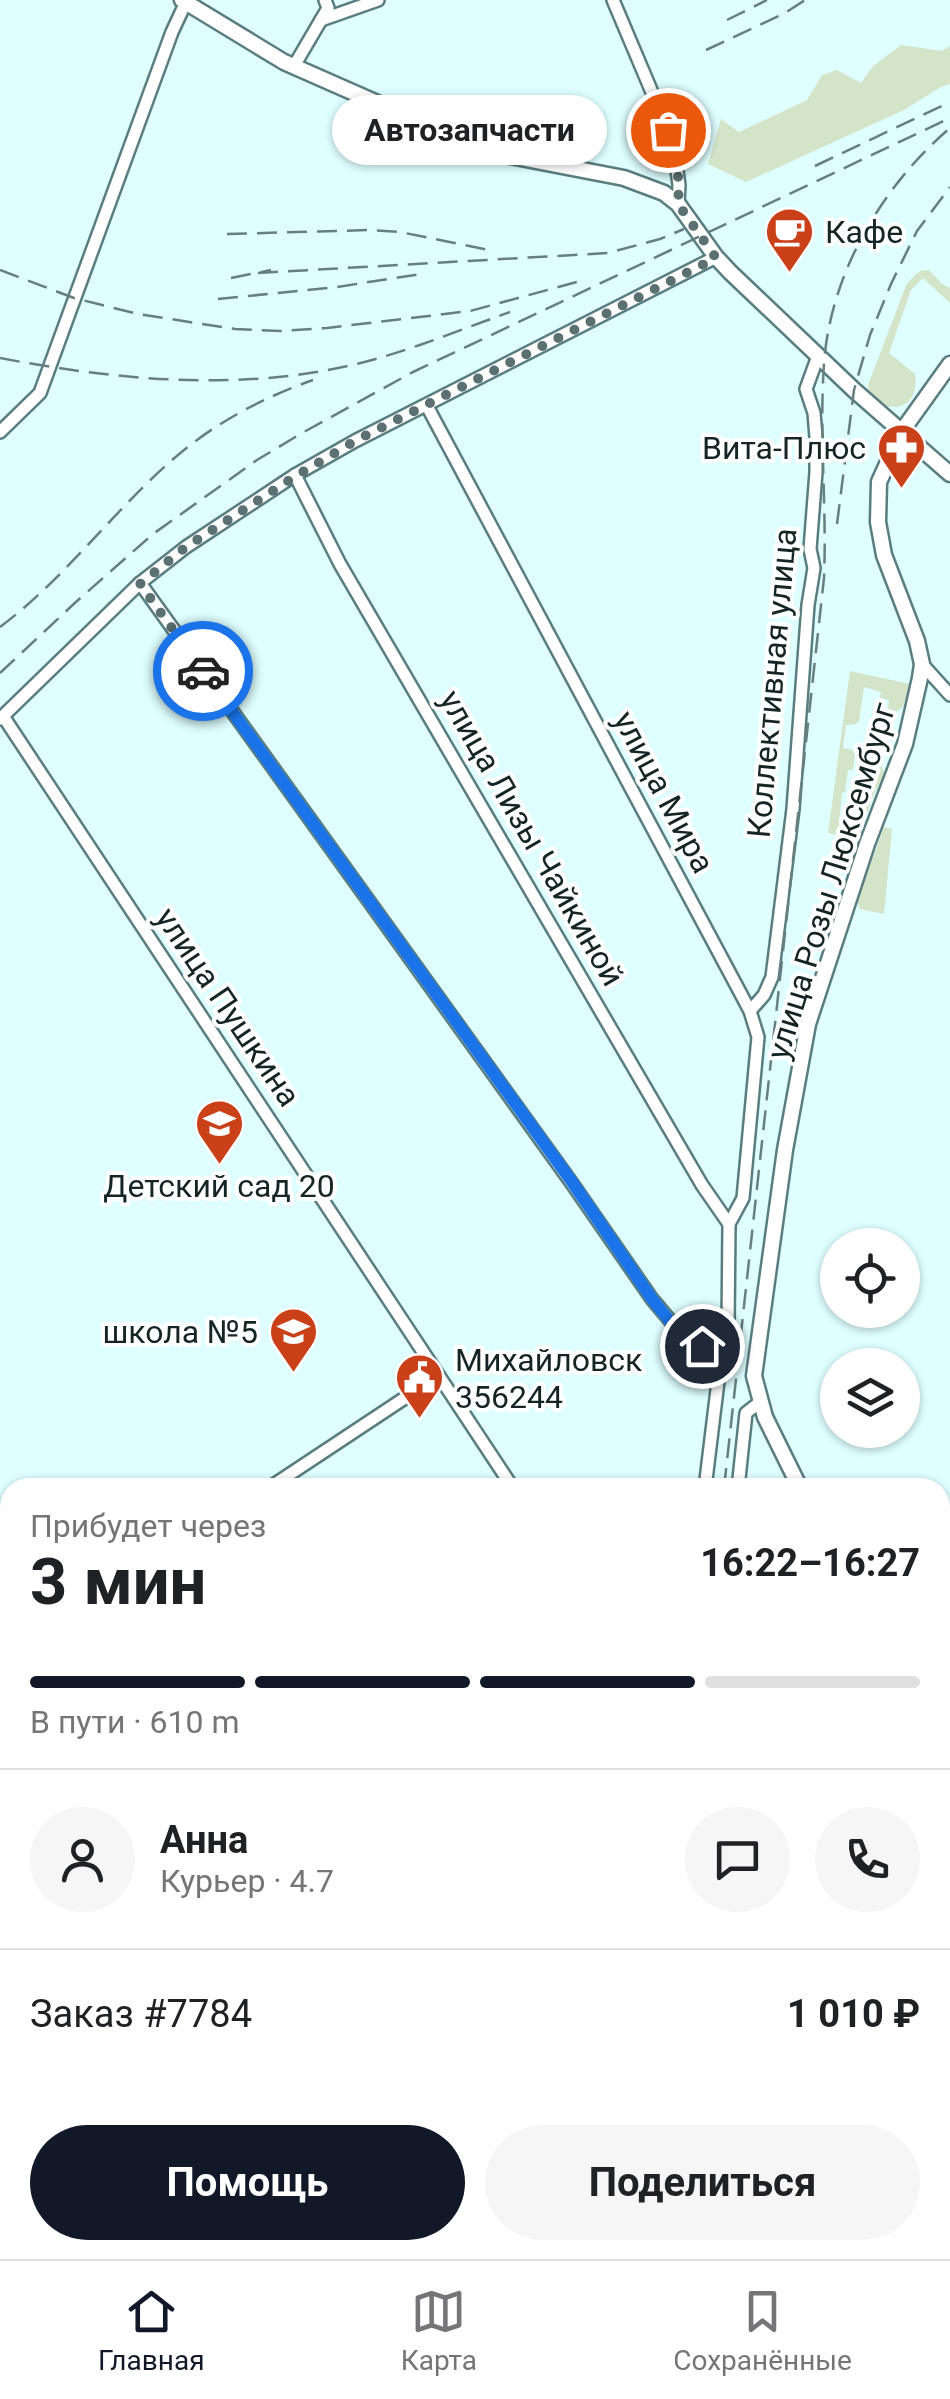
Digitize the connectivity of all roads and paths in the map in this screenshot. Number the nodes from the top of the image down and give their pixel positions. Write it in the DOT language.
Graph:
graph roads {
  1 [pos="325,0"];
  2 [pos="378,0"];
  3 [pos="613,0"];
  4 [pos="184,1"];
  5 [pos="343,6"];
  6 [pos="321,20"];
  7 [pos="294,66"];
  8 [pos="678,204"];
  9 [pos="716,258"];
  10 [pos="818,356"];
  11 [pos="950,364"];
  12 [pos="427,406"];
  13 [pos="902,431"];
  14 [pos="0,432"];
  15 [pos="950,474"];
  16 [pos="296,476"];
  17 [pos="140,584"];
  18 [pos="922,664"];
  19 [pos="950,694"];
  20 [pos="1,717"];
  21 [pos="750,1011"];
  22 [pos="729,1224"];
  23 [pos="722,1358"];
  24 [pos="438,1376"];
  25 [pos="760,1402"];
  26 [pos="284,1478"];
  27 [pos="506,1478"];
  28 [pos="706,1478"];
  29 [pos="739,1478"];
  30 [pos="795,1478"];
  1 -- 6 [label="street"];
  2 -- 5 [label="street"];
  3 -- 8 [label="street"];
  4 -- 7 [label="main road"];
  4 -- 14 [label="street"];
  5 -- 6 [label="street"];
  6 -- 7 [label="street"];
  7 -- 8 [label="main road"];
  8 -- 9 [label="main road"];
  9 -- 10 [label="main road"];
  9 -- 12 [label="street"];
  10 -- 13 [label="main road"];
  10 -- 21 [label="street, Коллективная улица"];
  11 -- 13 [label="main road, улица Розы Люксембург"];
  12 -- 16 [label="street"];
  12 -- 21 [label="street, улица Мира"];
  13 -- 15 [label="main road"];
  13 -- 18 [label="main road, улица Розы Люксембург"];
  16 -- 17 [label="street"];
  16 -- 22 [label="street, улица Лизы Чайкиной"];
  17 -- 20 [label="street, улица Пушкина"];
  17 -- 23 [label="street"];
  18 -- 19 [label="street"];
  18 -- 25 [label="main road, улица Розы Люксембург"];
  20 -- 24 [label="street, улица Пушкина"];
  21 -- 22 [label="street, улица Мира"];
  22 -- 23 [label="street, улица Мира"];
  23 -- 28 [label="street"];
  24 -- 26 [label="street"];
  24 -- 27 [label="street, улица Пушкина"];
  25 -- 29 [label="street"];
  25 -- 30 [label="main road, улица Розы Люксембург"];
}
